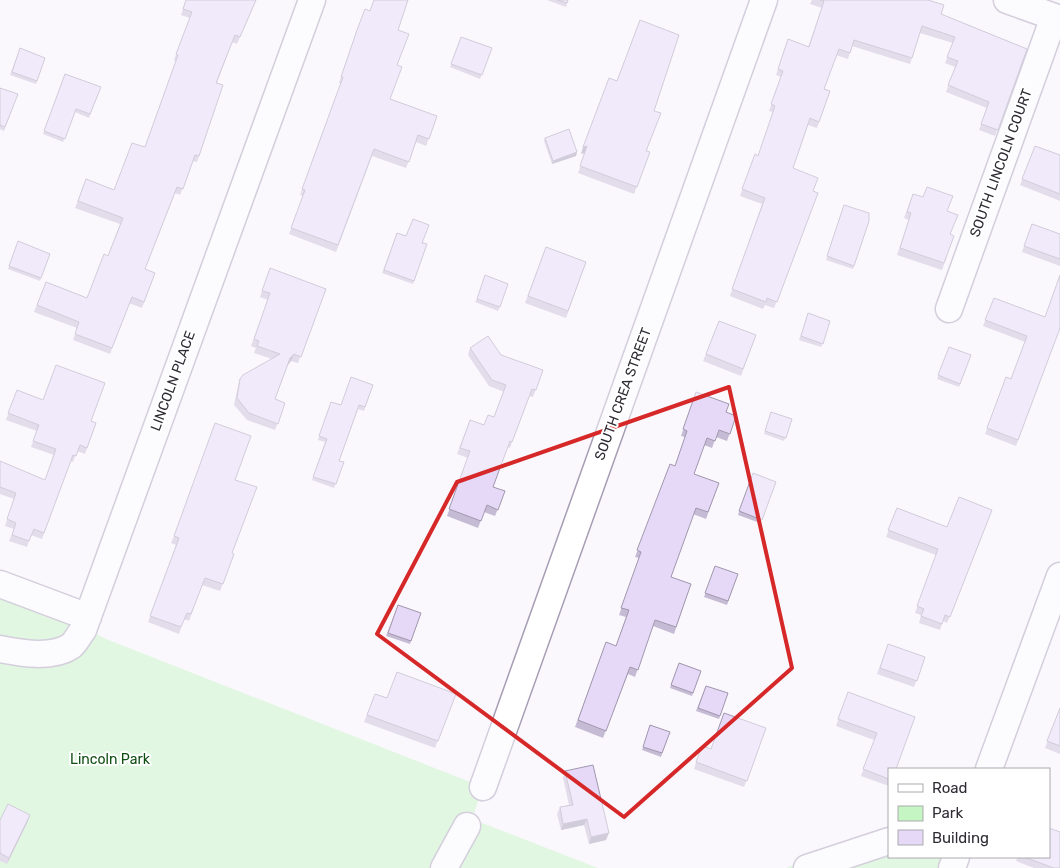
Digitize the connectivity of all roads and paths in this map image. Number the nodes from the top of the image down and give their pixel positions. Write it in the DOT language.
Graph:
graph roads {
  1 [pos="312,0"];
  2 [pos="764,0"];
  3 [pos="1007,0"];
  4 [pos="1057,18"];
  5 [pos="949,309"];
  6 [pos="1060,576"];
  7 [pos="0,584"];
  8 [pos="88,617"];
  9 [pos="0,649"];
  10 [pos="989,768"];
  11 [pos="483,787"];
  12 [pos="467,826"];
  13 [pos="888,841"];
  14 [pos="444,868"];
  15 [pos="807,868"];
  1 -- 8 [label="street, LINCOLN PLACE"];
  2 -- 11 [label="street, SOUTH CREA STREET"];
  3 -- 4 [label="street"];
  4 -- 5 [label="street, SOUTH LINCOLN COURT"];
  6 -- 10 [label="street"];
  7 -- 8 [label="street"];
  8 -- 9 [label="street, LINCOLN PLACE"];
  12 -- 14 [label="street"];
  13 -- 15 [label="street"];
}
